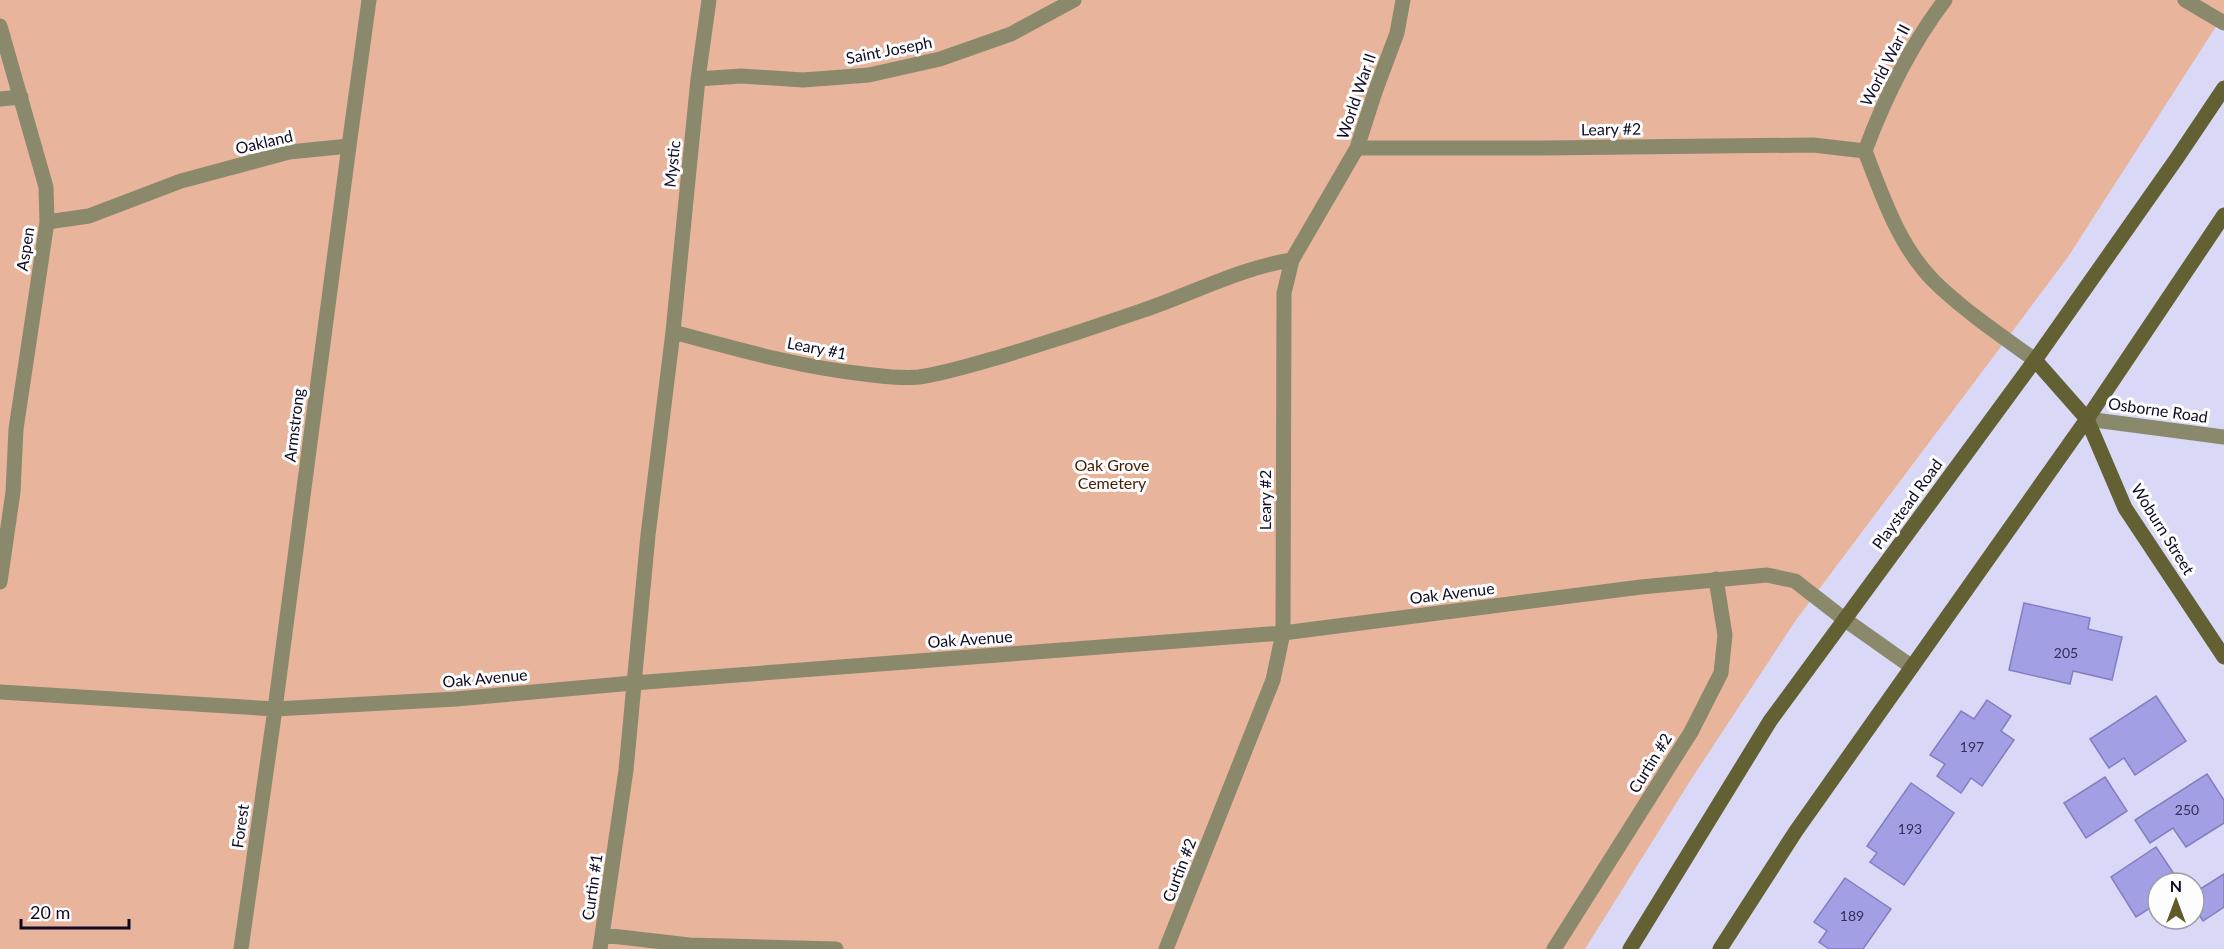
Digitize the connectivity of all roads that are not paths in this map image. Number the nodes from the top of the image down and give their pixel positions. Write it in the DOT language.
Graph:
graph roads {
  1 [pos="369,0"];
  2 [pos="709,0"];
  3 [pos="1074,0"];
  4 [pos="1403,0"];
  5 [pos="1945,0"];
  6 [pos="2185,0"];
  7 [pos="2224,23"];
  8 [pos="0,26"];
  9 [pos="698,79"];
  10 [pos="2224,88"];
  11 [pos="21,97"];
  12 [pos="0,99"];
  13 [pos="349,146"];
  14 [pos="1357,148"];
  15 [pos="1865,151"];
  16 [pos="2224,216"];
  17 [pos="47,222"];
  18 [pos="1292,260"];
  19 [pos="673,332"];
  20 [pos="2035,360"];
  21 [pos="2087,419"];
  22 [pos="0,427"];
  23 [pos="16,429"];
  24 [pos="2224,437"];
  25 [pos="1716,579"];
  26 [pos="0,582"];
  27 [pos="1844,619"];
  28 [pos="1283,633"];
  29 [pos="2224,657"];
  30 [pos="1911,667"];
  31 [pos="633,683"];
  32 [pos="0,692"];
  33 [pos="275,709"];
  34 [pos="602,942"];
  35 [pos="240,949"];
  36 [pos="836,949"];
  37 [pos="1166,949"];
  38 [pos="1554,949"];
  39 [pos="1630,949"];
  40 [pos="1720,949"];
  1 -- 13 [label="street"];
  2 -- 9 [label="street, Mystic"];
  3 -- 9 [label="street, Saint Joseph"];
  4 -- 14 [label="street, World War II"];
  5 -- 15 [label="street, World War II"];
  6 -- 7 [label="street"];
  8 -- 11 [label="street, Aspen"];
  9 -- 19 [label="street, Mystic"];
  10 -- 20 [label="main road, Playstead Road"];
  11 -- 12 [label="street"];
  11 -- 17 [label="street, Aspen"];
  13 -- 17 [label="street, Oakland"];
  13 -- 33 [label="street, Armstrong"];
  14 -- 15 [label="street, Leary #2"];
  14 -- 18 [label="street, World War II"];
  15 -- 20 [label="street"];
  16 -- 21 [label="main road"];
  17 -- 23 [label="street, Aspen"];
  18 -- 19 [label="street, Leary #1"];
  18 -- 28 [label="street, Leary #2"];
  19 -- 31 [label="street"];
  20 -- 21 [label="main road, Woburn Street"];
  20 -- 27 [label="main road, Playstead Road"];
  21 -- 24 [label="street, Osborne Road"];
  21 -- 29 [label="main road, Woburn Street"];
  21 -- 30 [label="main road"];
  22 -- 23 [label="street"];
  23 -- 26 [label="street, Aspen"];
  25 -- 27 [label="street, Oak Avenue"];
  25 -- 28 [label="street, Oak Avenue"];
  25 -- 38 [label="street, Curtin #2"];
  27 -- 30 [label="street, Oak Avenue"];
  27 -- 39 [label="main road, Playstead Road"];
  28 -- 31 [label="street, Oak Avenue"];
  28 -- 37 [label="street, Curtin #2"];
  30 -- 40 [label="main road"];
  31 -- 33 [label="street, Oak Avenue"];
  31 -- 34 [label="street, Curtin #1"];
  32 -- 33 [label="street, Oak Avenue"];
  33 -- 35 [label="street, Forest"];
  34 -- 36 [label="street, Curtin #1"];
}
